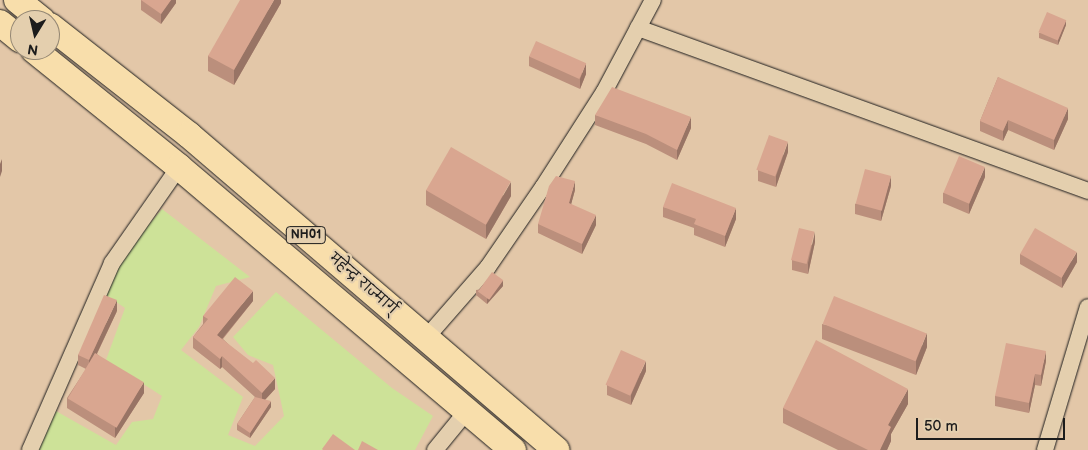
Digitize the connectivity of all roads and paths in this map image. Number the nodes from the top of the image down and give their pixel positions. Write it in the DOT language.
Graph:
graph roads {
  1 [pos="17,0"];
  2 [pos="653,0"];
  3 [pos="30,10"];
  4 [pos="0,23"];
  5 [pos="638,28"];
  6 [pos="10,31"];
  7 [pos="60,34"];
  8 [pos="46,60"];
  9 [pos="179,167"];
  10 [pos="1088,190"];
  11 [pos="1088,308"];
  12 [pos="426,338"];
  13 [pos="466,412"];
  14 [pos="30,450"];
  15 [pos="434,450"];
  16 [pos="513,450"];
  17 [pos="557,450"];
  18 [pos="1045,450"];
  1 -- 3 [label="highway"];
  2 -- 5 [label="street"];
  4 -- 6 [label="highway"];
  5 -- 10 [label="street"];
  5 -- 12 [label="street"];
  7 -- 12 [label="highway, महेन्द्र राज्मार्ग् / NH01"];
  8 -- 9 [label="highway, महेन्द्र राज्मार्ग् / NH01"];
  9 -- 13 [label="highway, महेन्द्र राज्मार्ग् / NH01"];
  9 -- 14 [label="street"];
  11 -- 18 [label="street"];
  12 -- 17 [label="highway, महेन्द्र राज्मार्ग् / NH01"];
  13 -- 15 [label="street"];
  13 -- 16 [label="highway, महेन्द्र राज्मार्ग् / NH01"];
}
